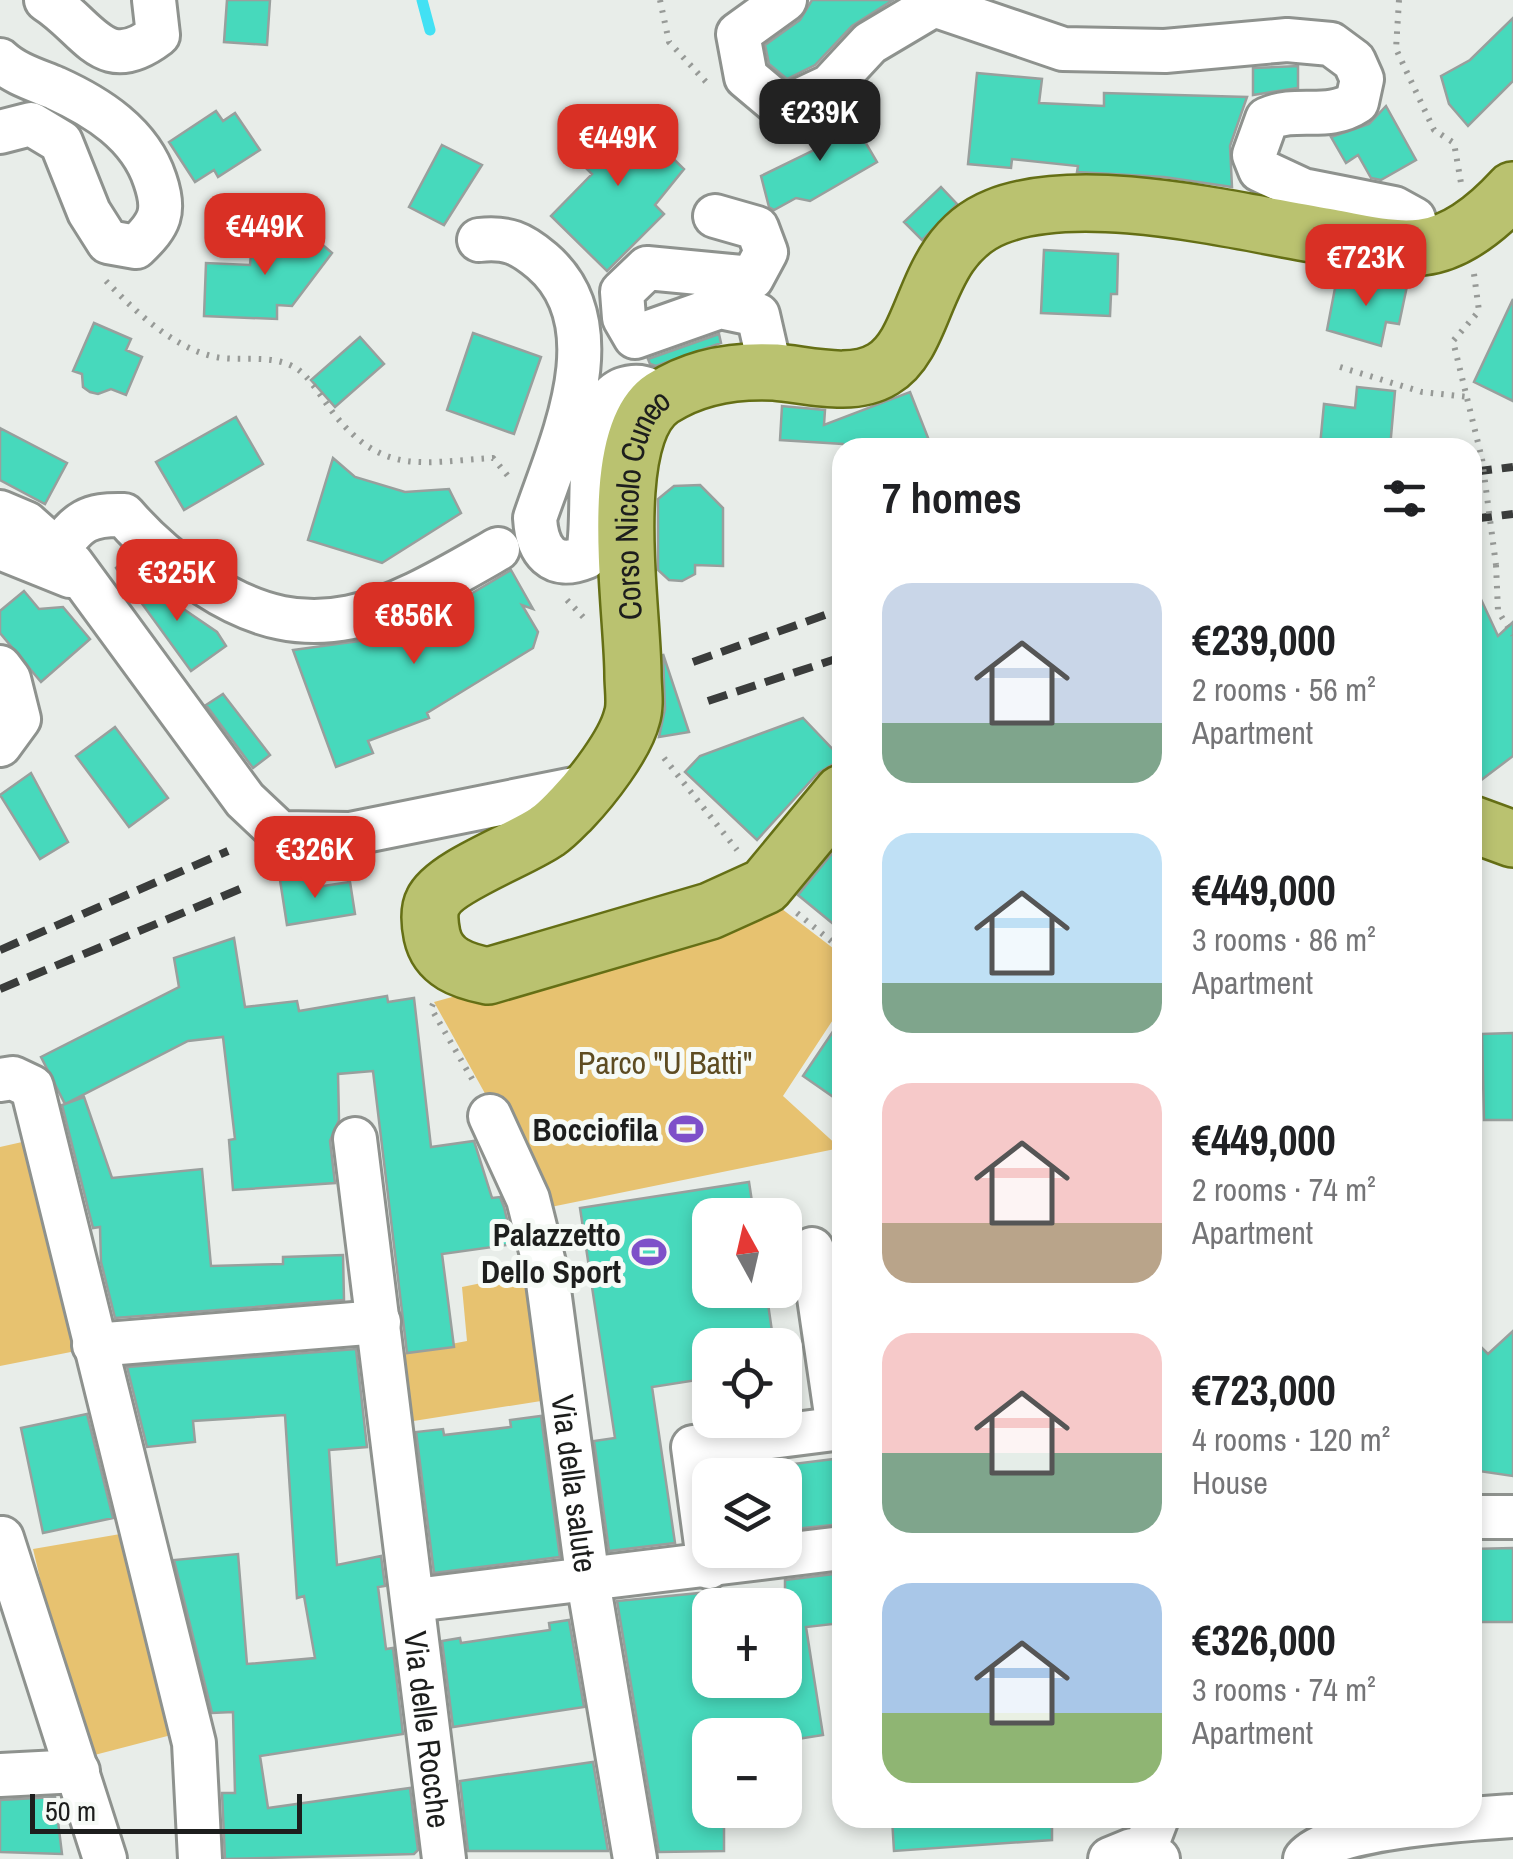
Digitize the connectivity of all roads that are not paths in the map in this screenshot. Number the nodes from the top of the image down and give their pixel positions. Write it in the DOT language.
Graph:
graph roads {
  1 [pos="46,0"];
  2 [pos="154,0"];
  3 [pos="785,0"];
  4 [pos="0,60"];
  5 [pos="0,132"];
  6 [pos="1513,190"];
  7 [pos="715,216"];
  8 [pos="479,240"];
  9 [pos="1422,248"];
  10 [pos="771,372"];
  11 [pos="659,400"];
  12 [pos="0,512"];
  13 [pos="0,548"];
  14 [pos="498,549"];
  15 [pos="71,566"];
  16 [pos="0,667"];
  17 [pos="0,744"];
  18 [pos="594,785"];
  19 [pos="832,805"];
  20 [pos="1482,827"];
  21 [pos="1513,838"];
  22 [pos="16,1083"];
  23 [pos="490,1116"];
  24 [pos="355,1139"];
  25 [pos="812,1249"];
  26 [pos="378,1322"];
  27 [pos="94,1345"];
  28 [pos="832,1377"];
  29 [pos="832,1429"];
  30 [pos="695,1458"];
  31 [pos="1482,1517"];
  32 [pos="1513,1518"];
  33 [pos="2,1538"];
  34 [pos="832,1549"];
  35 [pos="802,1554"];
  36 [pos="700,1568"];
  37 [pos="588,1581"];
  38 [pos="415,1600"];
  39 [pos="78,1771"];
  40 [pos="0,1775"];
  41 [pos="1513,1816"];
  42 [pos="1482,1817"];
  43 [pos="1397,1828"];
  44 [pos="105,1859"];
  45 [pos="200,1859"];
  46 [pos="444,1859"];
  47 [pos="635,1859"];
  48 [pos="1305,1859"];
  1 -- 2 [label="street"];
  3 -- 9 [label="street"];
  4 -- 5 [label="street"];
  6 -- 9 [label="main road, Corso Nicolo Cuneo"];
  7 -- 10 [label="street"];
  8 -- 11 [label="street"];
  9 -- 10 [label="main road, Corso Nicolo Cuneo"];
  10 -- 11 [label="main road, Corso Nicolo Cuneo"];
  11 -- 18 [label="main road, Corso Nicolo Cuneo"];
  12 -- 15 [label="street"];
  13 -- 15 [label="street"];
  14 -- 15 [label="street"];
  15 -- 18 [label="street"];
  16 -- 17 [label="street"];
  18 -- 19 [label="main road, Corso Nicolo Cuneo"];
  20 -- 21 [label="main road"];
  22 -- 27 [label="street"];
  23 -- 37 [label="street, Via della salute"];
  24 -- 26 [label="street, Via delle Rocche"];
  25 -- 28 [label="street"];
  26 -- 27 [label="street"];
  26 -- 38 [label="street, Via delle Rocche"];
  27 -- 45 [label="street"];
  29 -- 30 [label="street"];
  31 -- 32 [label="street"];
  33 -- 39 [label="street"];
  34 -- 35 [label="street"];
  36 -- 37 [label="street"];
  37 -- 38 [label="street"];
  37 -- 47 [label="street, Via della salute"];
  38 -- 46 [label="street, Via delle Rocche"];
  39 -- 40 [label="street"];
  39 -- 44 [label="street"];
  41 -- 42 [label="street"];
  43 -- 48 [label="street"];
}
